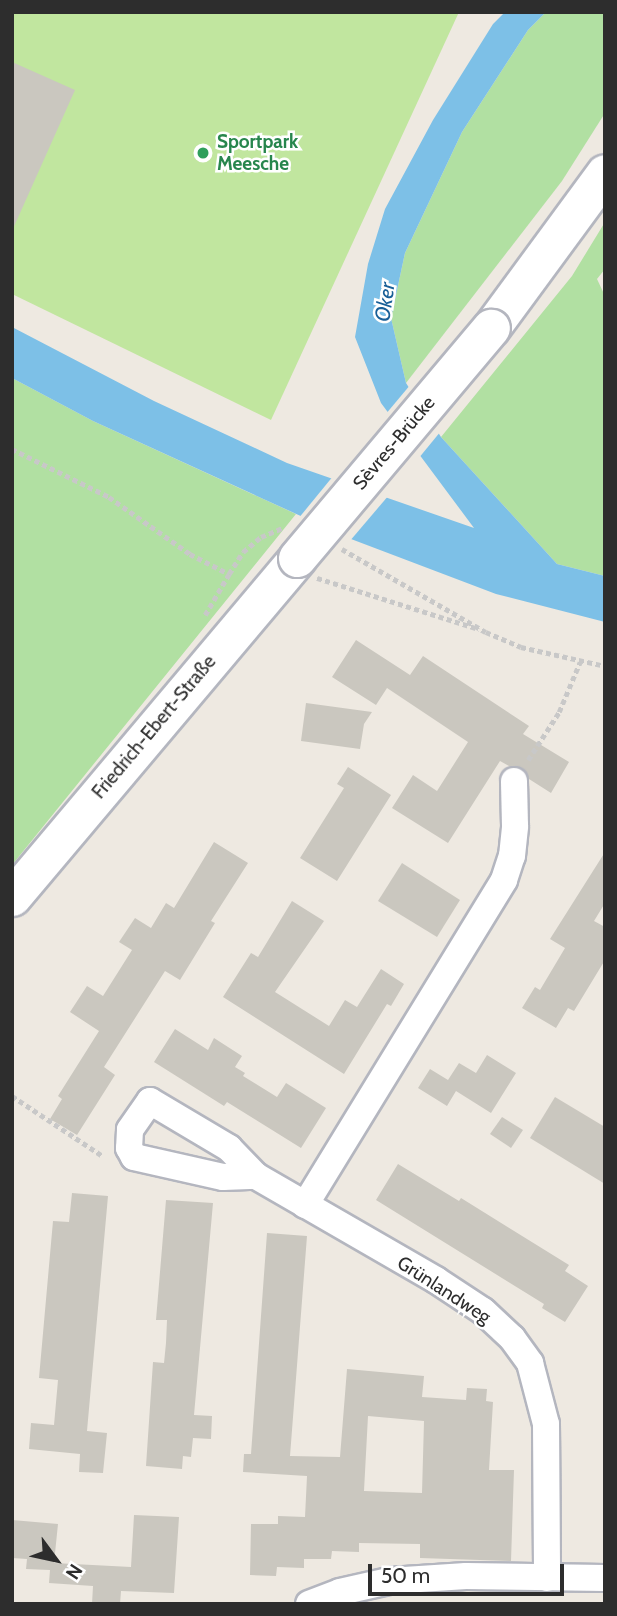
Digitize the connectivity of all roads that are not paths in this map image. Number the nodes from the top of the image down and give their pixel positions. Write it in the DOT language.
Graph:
graph roads {
  1 [pos="605,173"];
  2 [pos="304,566"];
  3 [pos="513,781"];
  4 [pos="12,897"];
  5 [pos="256,1176"];
  6 [pos="305,1205"];
  7 [pos="547,1578"];
  8 [pos="605,1578"];
  9 [pos="309,1604"];
  1 -- 2 [label="main road, Sèvres-Brücke, bridge"];
  2 -- 4 [label="main road, Friedrich-Ebert-Straße"];
  3 -- 6 [label="street"];
  5 -- 5 [label="street, Grünlandweg"];
  5 -- 6 [label="street, Grünlandweg"];
  6 -- 7 [label="street, Grünlandweg"];
  7 -- 8 [label="street"];
  7 -- 9 [label="street"];
}
